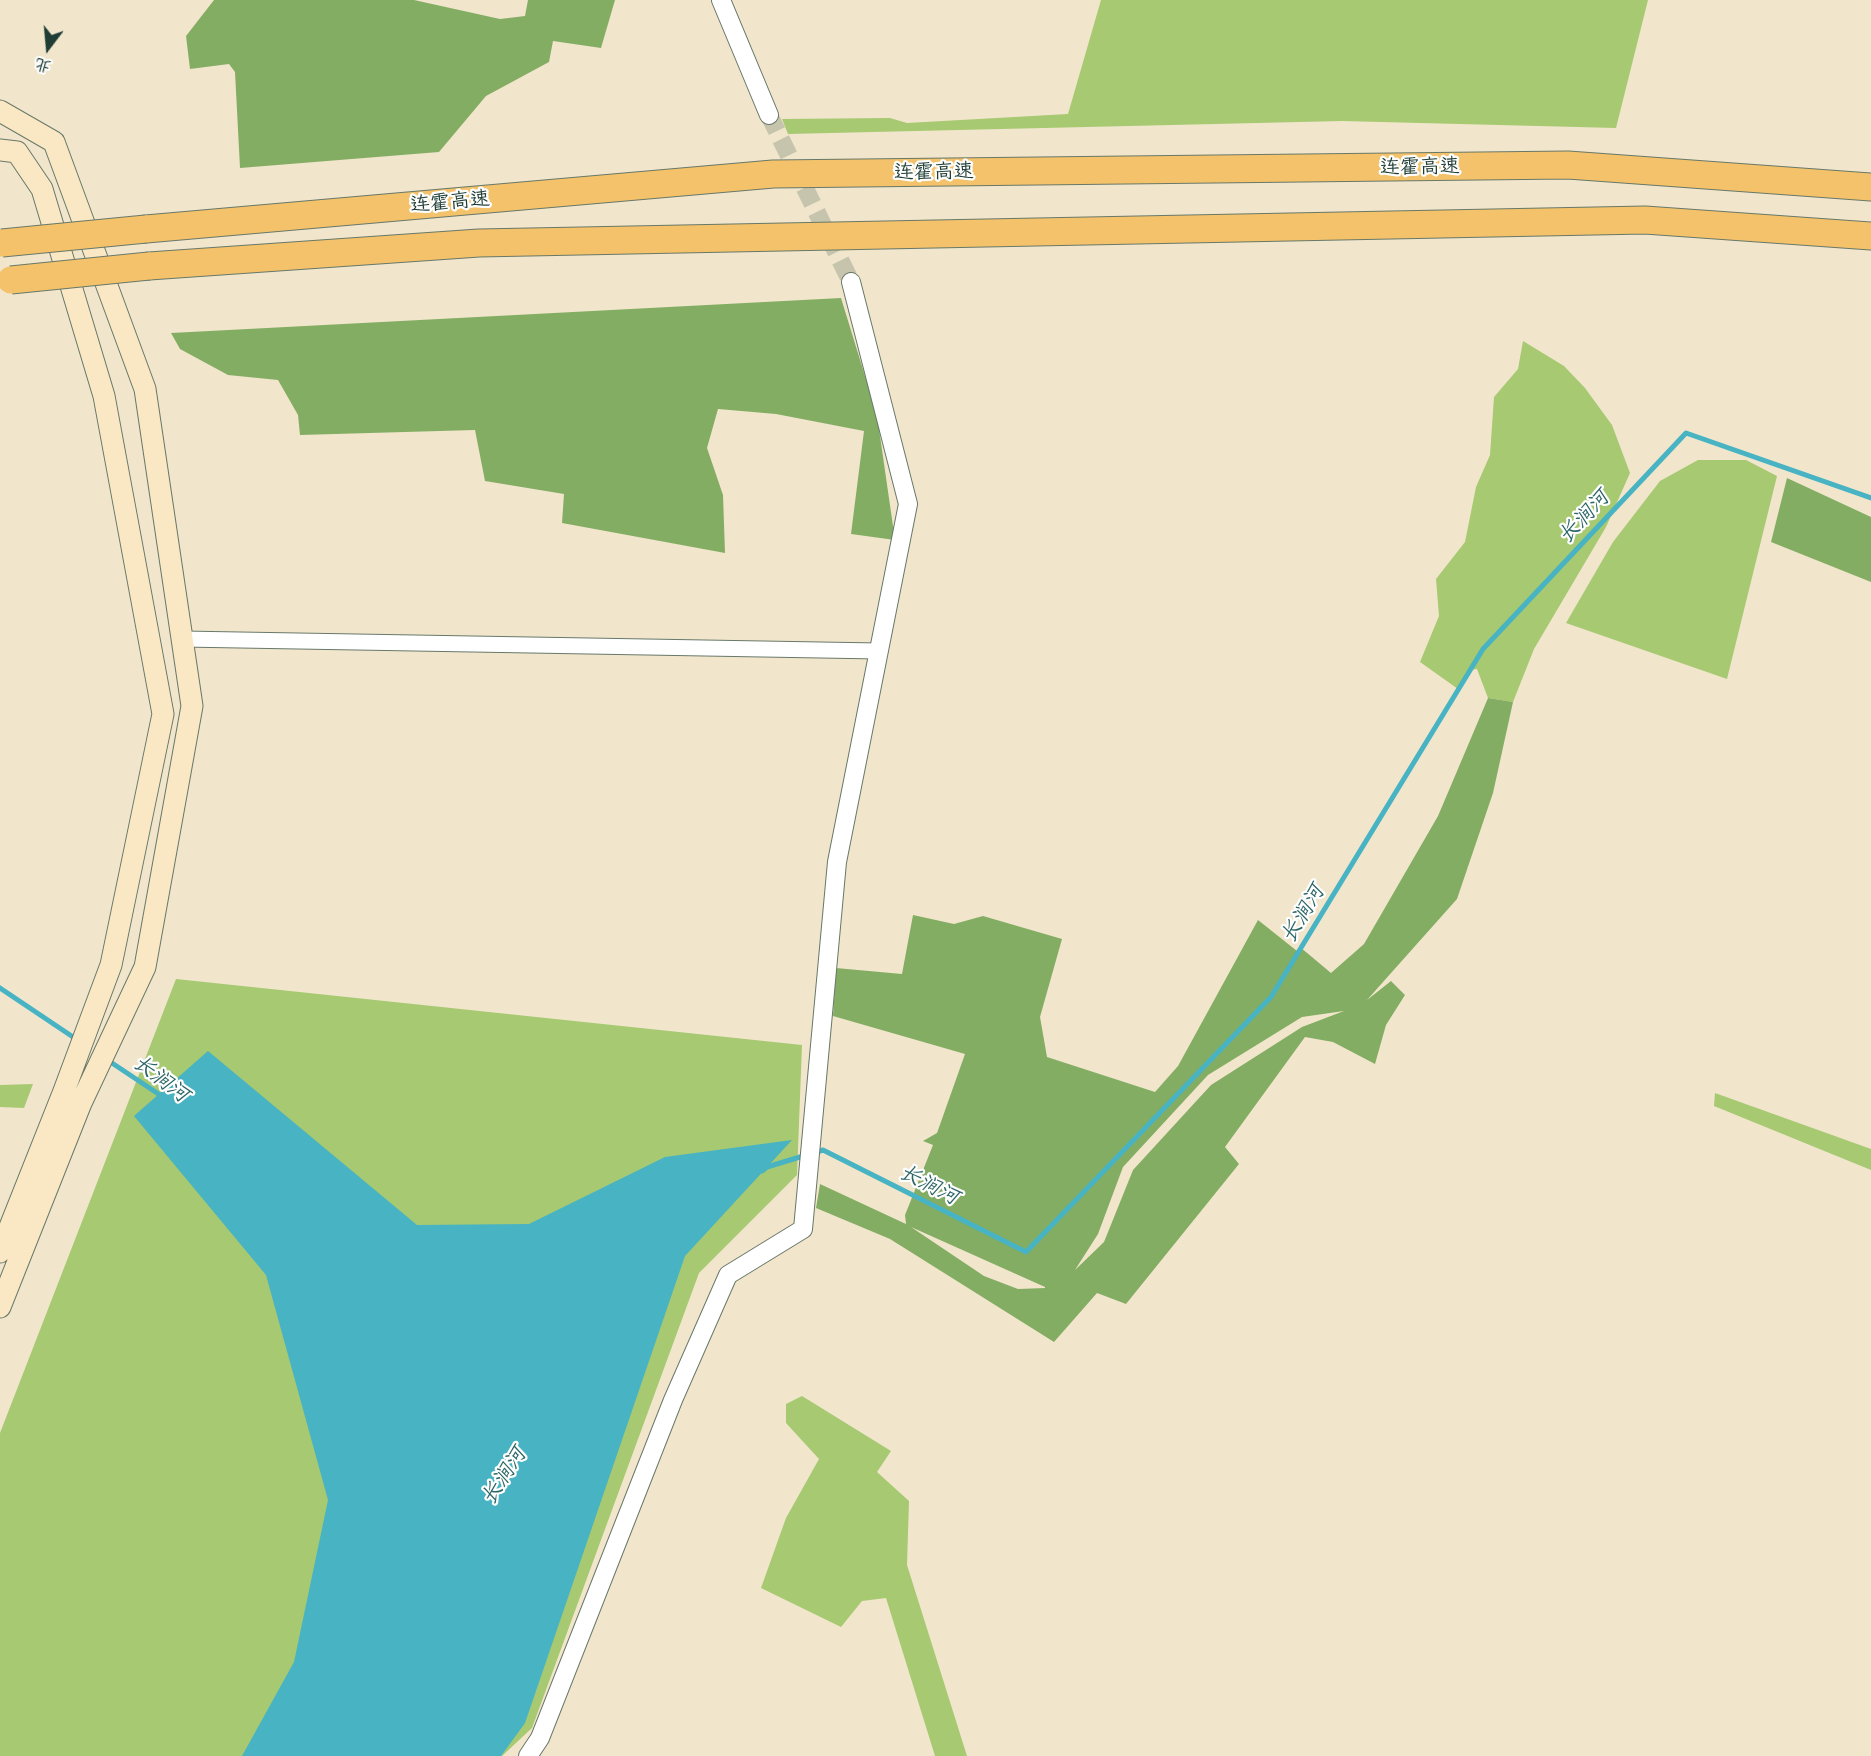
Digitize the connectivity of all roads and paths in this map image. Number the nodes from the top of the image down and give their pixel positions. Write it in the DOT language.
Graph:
graph roads {
  1 [pos="721,0"];
  2 [pos="0,111"];
  3 [pos="769,115"];
  4 [pos="0,150"];
  5 [pos="1871,187"];
  6 [pos="1871,236"];
  7 [pos="1,243"];
  8 [pos="5,280"];
  9 [pos="850,282"];
  10 [pos="182,639"];
  11 [pos="879,651"];
  12 [pos="73,1097"];
  13 [pos="0,1252"];
  14 [pos="0,1307"];
  15 [pos="528,1756"];
  1 -- 3 [label="street"];
  2 -- 10 [label="main road"];
  4 -- 12 [label="main road"];
  5 -- 7 [label="highway, 连霍高速, bridge"];
  6 -- 8 [label="highway, bridge"];
  9 -- 11 [label="street"];
  10 -- 11 [label="street"];
  10 -- 12 [label="main road"];
  11 -- 15 [label="street"];
  12 -- 13 [label="main road"];
  12 -- 14 [label="main road"];
}
